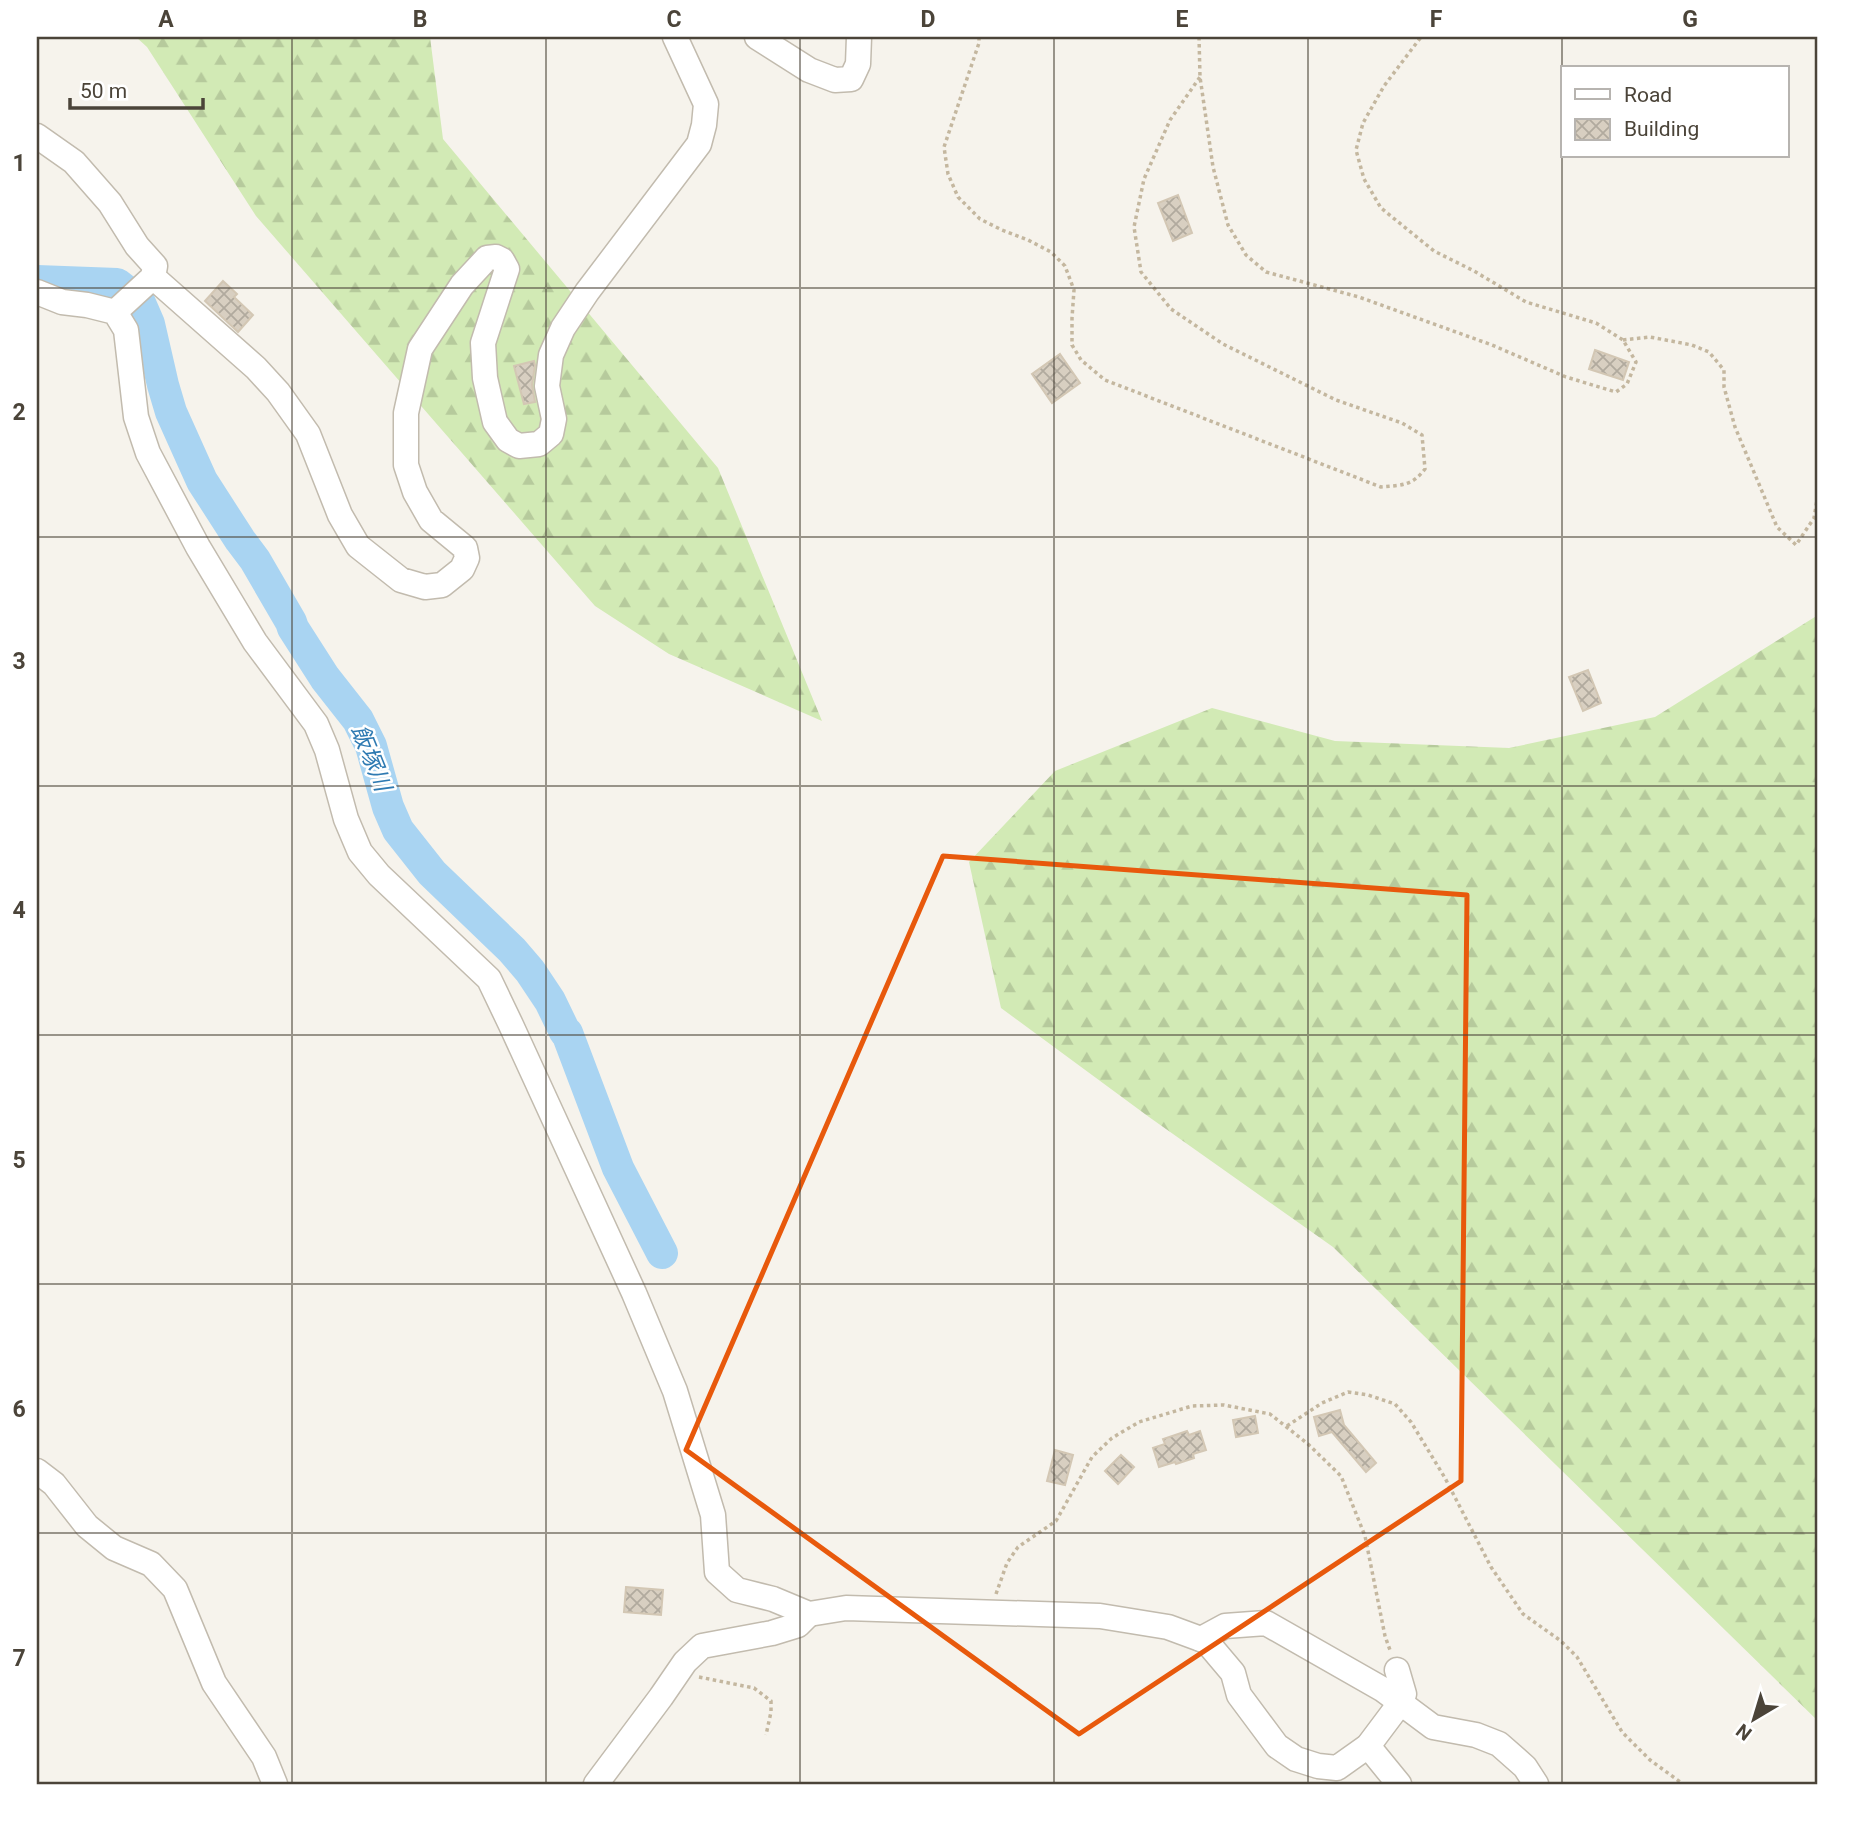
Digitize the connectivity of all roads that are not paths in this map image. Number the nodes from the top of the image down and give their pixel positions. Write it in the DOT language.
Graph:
graph roads {
  1 [pos="675,37"];
  2 [pos="757,37"];
  3 [pos="859,37"];
  4 [pos="37,136"];
  5 [pos="153,277"];
  6 [pos="37,292"];
  7 [pos="115,312"];
  8 [pos="37,1471"];
  9 [pos="809,1614"];
  10 [pos="1201,1639"];
  11 [pos="1397,1670"];
  12 [pos="1401,1702"];
  13 [pos="1368,1746"];
  14 [pos="275,1784"];
  15 [pos="596,1784"];
  16 [pos="1399,1784"];
  17 [pos="1536,1784"];
  1 -- 5 [label="street"];
  2 -- 3 [label="street"];
  4 -- 5 [label="street"];
  5 -- 7 [label="street"];
  6 -- 7 [label="street"];
  7 -- 9 [label="street"];
  8 -- 14 [label="street"];
  9 -- 10 [label="street"];
  9 -- 15 [label="street"];
  10 -- 12 [label="street"];
  10 -- 13 [label="street"];
  11 -- 12 [label="street"];
  12 -- 13 [label="street"];
  12 -- 17 [label="street"];
  13 -- 16 [label="street"];
}
